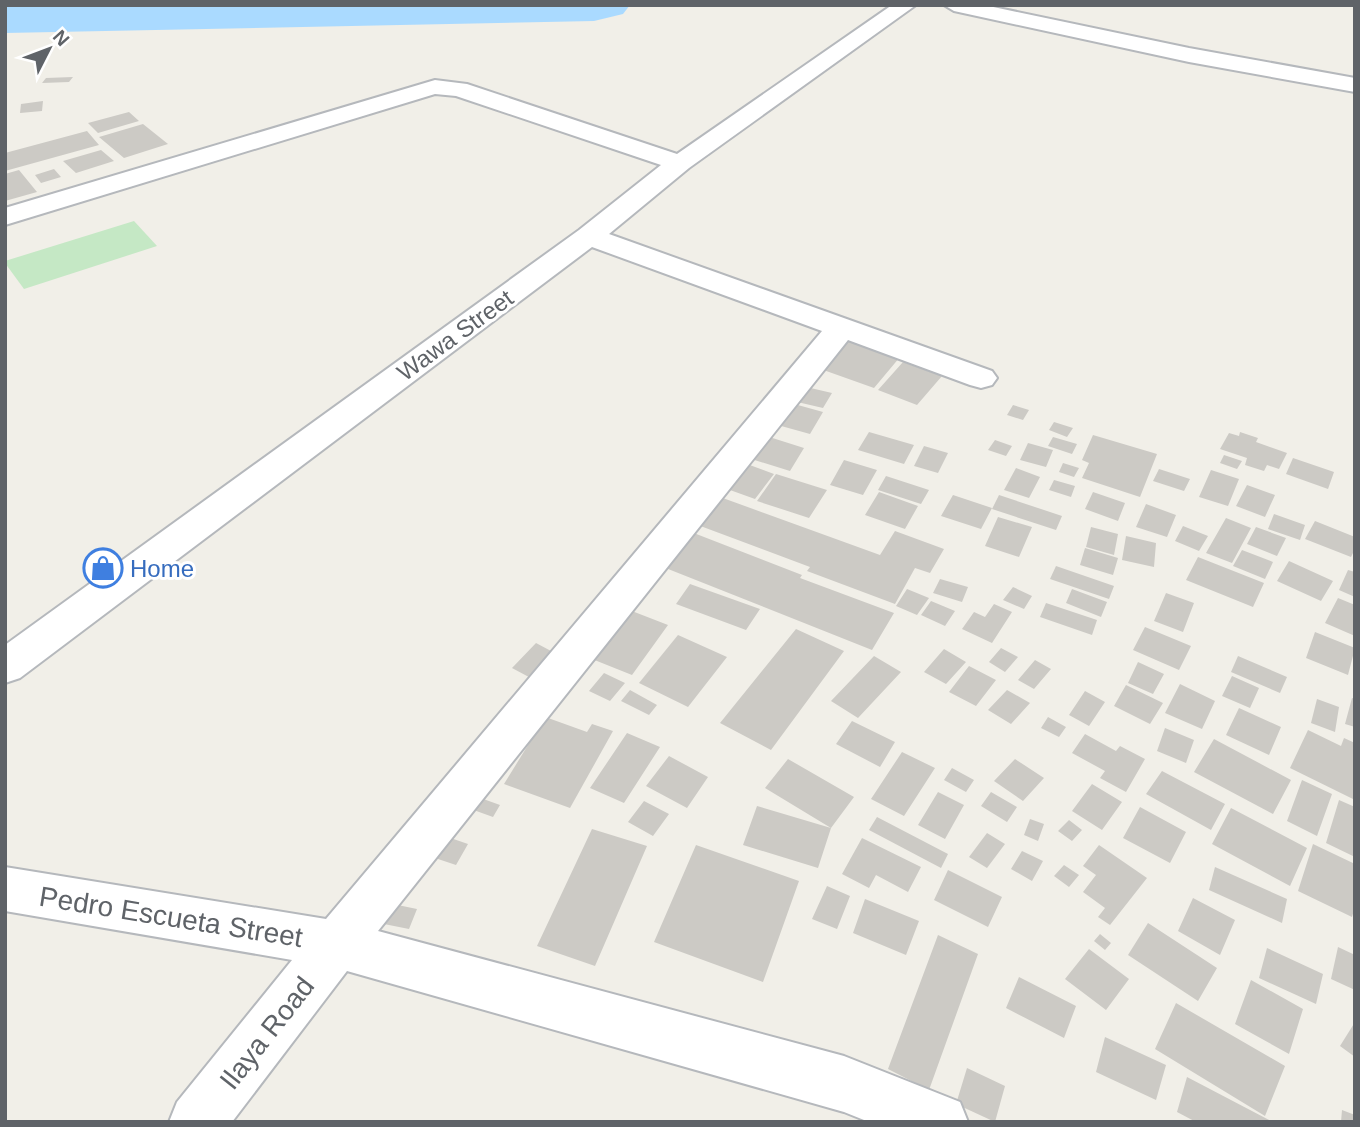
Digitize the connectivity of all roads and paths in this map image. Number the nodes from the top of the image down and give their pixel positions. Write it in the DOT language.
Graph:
graph roads {
  1 [pos="906,5"];
  2 [pos="954,5"];
  3 [pos="1355,85"];
  4 [pos="680,163"];
  5 [pos="5,217"];
  6 [pos="589,236"];
  7 [pos="842,327"];
  8 [pos="981,378"];
  9 [pos="5,667"];
  10 [pos="5,889"];
  11 [pos="337,944"];
  12 [pos="197,1122"];
  13 [pos="940,1122"];
  1 -- 4 [label="street, Wawa Street"];
  2 -- 3 [label="street"];
  4 -- 5 [label="street"];
  4 -- 6 [label="street, Wawa Street"];
  6 -- 7 [label="street"];
  6 -- 9 [label="street, Wawa Street"];
  7 -- 8 [label="street"];
  7 -- 11 [label="street, Ilaya Road"];
  10 -- 11 [label="street, Pedro Escueta Street"];
  11 -- 12 [label="street, Ilaya Road"];
  11 -- 13 [label="street, Pedro Escueta Street"];
}
